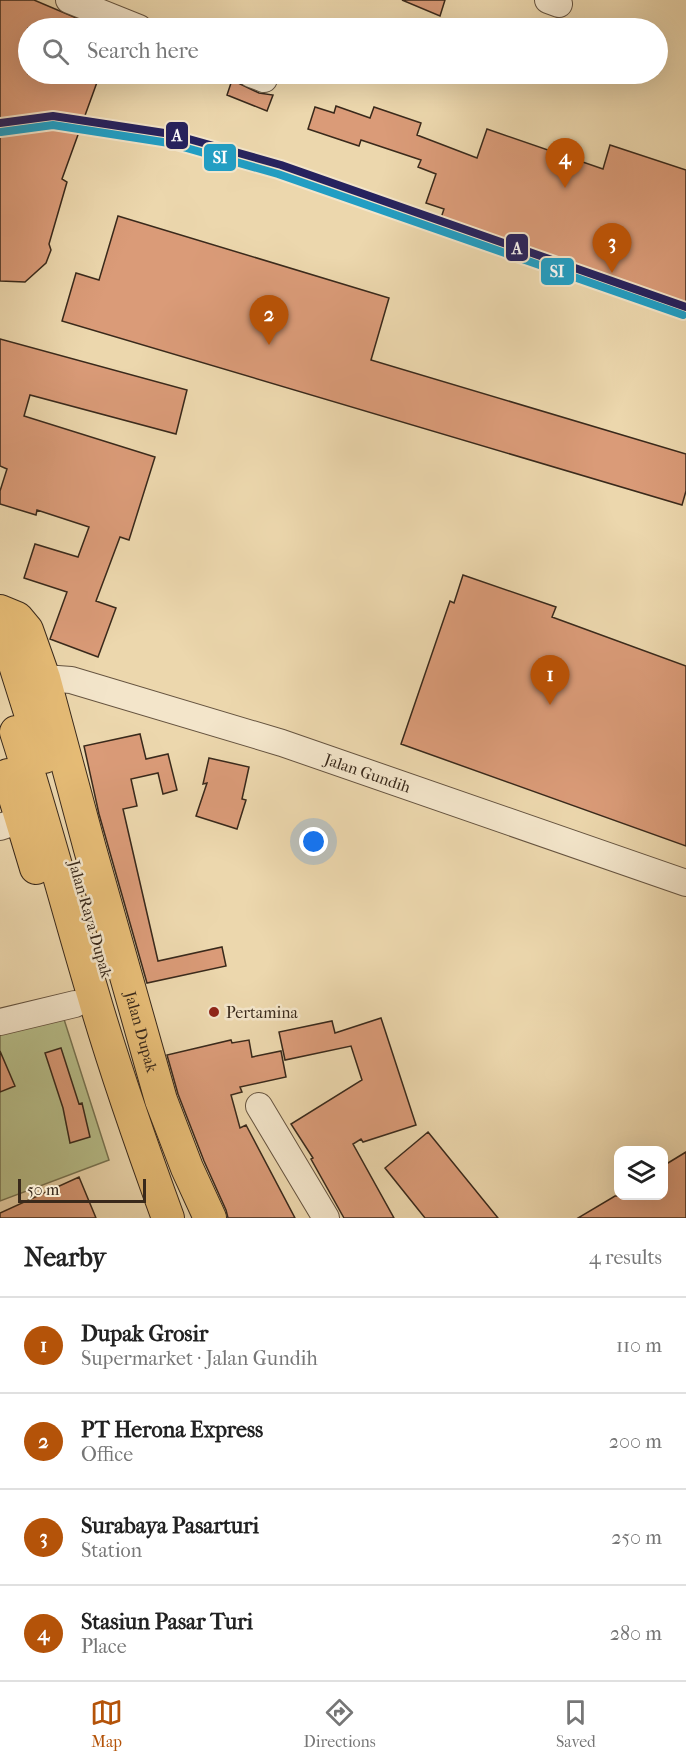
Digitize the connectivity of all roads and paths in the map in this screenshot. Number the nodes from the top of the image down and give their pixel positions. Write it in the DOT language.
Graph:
graph roads {
  1 [pos="69,0"];
  2 [pos="114,18"];
  3 [pos="0,611"];
  4 [pos="0,618"];
  5 [pos="44,678"];
  6 [pos="0,681"];
  7 [pos="0,747"];
  8 [pos="10,824"];
  9 [pos="686,883"];
  10 [pos="94,897"];
  11 [pos="75,1004"];
  12 [pos="0,1022"];
  13 [pos="259,1106"];
  14 [pos="171,1151"];
  15 [pos="147,1218"];
  16 [pos="168,1218"];
  17 [pos="187,1218"];
  18 [pos="210,1218"];
  19 [pos="326,1218"];
  1 -- 2 [label="street"];
  3 -- 5 [label="main road"];
  4 -- 10 [label="main road, Jalan Raya Dupak"];
  5 -- 9 [label="street, Jalan Gundih"];
  5 -- 10 [label="main road"];
  6 -- 16 [label="main road, Jalan Raya Dupak"];
  7 -- 8 [label="main road"];
  8 -- 11 [label="main road"];
  10 -- 14 [label="main road, Jalan Raya Dupak"];
  11 -- 12 [label="street"];
  11 -- 15 [label="main road"];
  13 -- 19 [label="street"];
  14 -- 17 [label="main road, Jalan Raya Dupak"];
  14 -- 18 [label="main road"];
}
